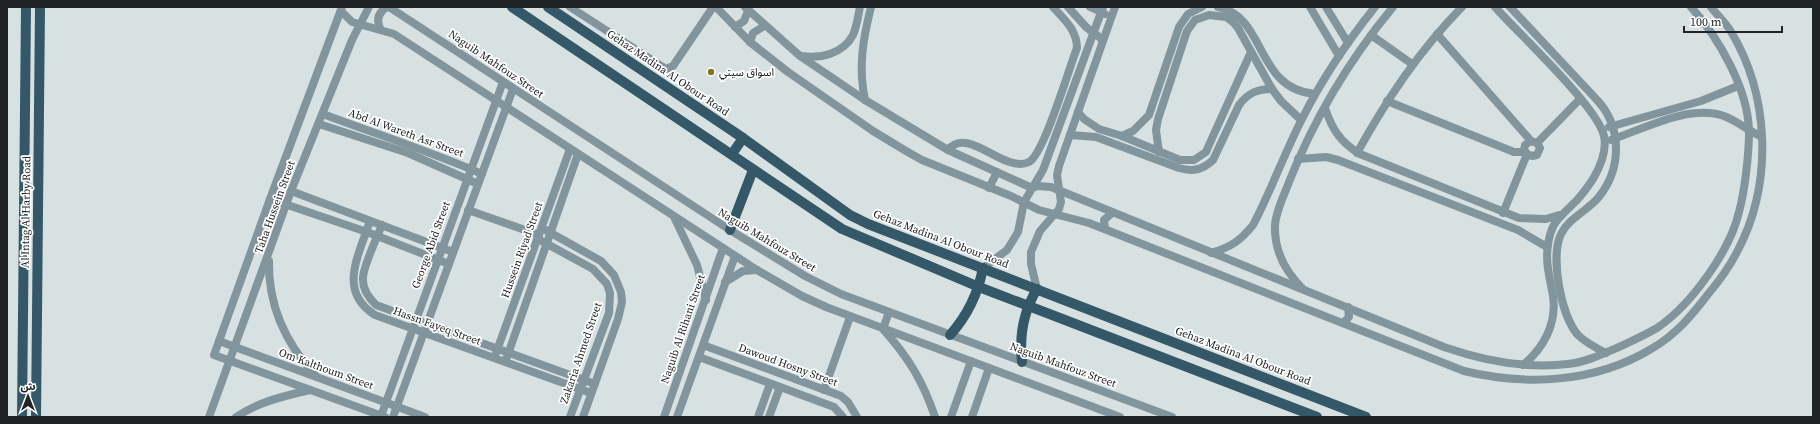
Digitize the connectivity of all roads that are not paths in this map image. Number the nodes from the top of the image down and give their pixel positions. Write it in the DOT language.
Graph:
graph roads {
  1 [pos="26,7"];
  2 [pos="40,7"];
  3 [pos="369,7"];
  4 [pos="388,7"];
  5 [pos="512,7"];
  6 [pos="548,7"];
  7 [pos="570,7"];
  8 [pos="713,7"];
  9 [pos="716,7"];
  10 [pos="860,7"];
  11 [pos="871,7"];
  12 [pos="1053,7"];
  13 [pos="1068,7"];
  14 [pos="1090,7"];
  15 [pos="1115,7"];
  16 [pos="1202,7"];
  17 [pos="1218,7"];
  18 [pos="1310,7"];
  19 [pos="1326,7"];
  20 [pos="1375,7"];
  21 [pos="1393,7"];
  22 [pos="1462,7"];
  23 [pos="1495,7"];
  24 [pos="1510,7"];
  25 [pos="1691,7"];
  26 [pos="1711,7"];
  27 [pos="342,9"];
  28 [pos="746,9"];
  29 [pos="1102,10"];
  30 [pos="1112,17"];
  31 [pos="360,25"];
  32 [pos="764,26"];
  33 [pos="734,27"];
  34 [pos="380,28"];
  35 [pos="1093,33"];
  36 [pos="1437,34"];
  37 [pos="1371,35"];
  38 [pos="1103,40"];
  39 [pos="750,42"];
  40 [pos="1348,43"];
  41 [pos="1251,52"];
  42 [pos="800,56"];
  43 [pos="1339,56"];
  44 [pos="1412,64"];
  45 [pos="1326,76"];
  46 [pos="503,82"];
  47 [pos="1339,84"];
  48 [pos="1738,86"];
  49 [pos="513,89"];
  50 [pos="1272,89"];
  51 [pos="1315,94"];
  52 [pos="1580,99"];
  53 [pos="865,100"];
  54 [pos="495,101"];
  55 [pos="1387,101"];
  56 [pos="506,108"];
  57 [pos="1325,108"];
  58 [pos="1078,112"];
  59 [pos="323,114"];
  60 [pos="1301,120"];
  61 [pos="319,124"];
  62 [pos="1613,126"];
  63 [pos="1602,130"];
  64 [pos="1749,131"];
  65 [pos="1070,135"];
  66 [pos="1122,136"];
  67 [pos="1762,137"];
  68 [pos="743,138"];
  69 [pos="1616,138"];
  70 [pos="1534,142"];
  71 [pos="1605,142"];
  72 [pos="570,149"];
  73 [pos="948,150"];
  74 [pos="1159,152"];
  75 [pos="1358,153"];
  76 [pos="1526,153"];
  77 [pos="578,154"];
  78 [pos="732,154"];
  79 [pos="1298,159"];
  80 [pos="470,169"];
  81 [pos="753,170"];
  82 [pos="997,172"];
  83 [pos="482,174"];
  84 [pos="467,179"];
  85 [pos="478,184"];
  86 [pos="990,188"];
  87 [pos="1032,188"];
  88 [pos="291,191"];
  89 [pos="1061,192"];
  90 [pos="1579,197"];
  91 [pos="270,199"];
  92 [pos="1024,202"];
  93 [pos="286,205"];
  94 [pos="1590,206"];
  95 [pos="1263,207"];
  96 [pos="468,210"];
  97 [pos="1112,213"];
  98 [pos="1503,213"];
  99 [pos="1055,214"];
  100 [pos="1277,214"];
  101 [pos="1559,215"];
  102 [pos="674,217"];
  103 [pos="370,221"];
  104 [pos="382,225"];
  105 [pos="730,230"];
  106 [pos="1105,230"];
  107 [pos="366,232"];
  108 [pos="551,233"];
  109 [pos="540,234"];
  110 [pos="377,236"];
  111 [pos="547,244"];
  112 [pos="1547,247"];
  113 [pos="442,248"];
  114 [pos="723,248"];
  115 [pos="453,252"];
  116 [pos="1211,253"];
  117 [pos="269,254"];
  118 [pos="735,256"];
  119 [pos="438,259"];
  120 [pos="449,264"];
  121 [pos="983,268"];
  122 [pos="757,270"];
  123 [pos="1553,272"];
  124 [pos="725,282"];
  125 [pos="978,287"];
  126 [pos="1037,289"];
  127 [pos="1305,291"];
  128 [pos="706,300"];
  129 [pos="1028,305"];
  130 [pos="1348,308"];
  131 [pos="889,312"];
  132 [pos="850,316"];
  133 [pos="1342,323"];
  134 [pos="427,324"];
  135 [pos="414,325"];
  136 [pos="883,329"];
  137 [pos="424,333"];
  138 [pos="950,335"];
  139 [pos="219,341"];
  140 [pos="703,345"];
  141 [pos="235,347"];
  142 [pos="497,350"];
  143 [pos="508,353"];
  144 [pos="1606,353"];
  145 [pos="699,357"];
  146 [pos="494,358"];
  147 [pos="230,361"];
  148 [pos="971,361"];
  149 [pos="505,362"];
  150 [pos="1022,362"];
  151 [pos="1523,365"];
  152 [pos="989,368"];
  153 [pos="318,378"];
  154 [pos="584,380"];
  155 [pos="595,384"];
  156 [pos="770,384"];
  157 [pos="815,386"];
  158 [pos="780,387"];
  159 [pos="581,389"];
  160 [pos="310,390"];
  161 [pos="824,390"];
  162 [pos="591,393"];
  163 [pos="1314,397"];
  164 [pos="811,399"];
  165 [pos="386,403"];
  166 [pos="668,405"];
  167 [pos="397,406"];
  168 [pos="678,413"];
  169 [pos="1111,415"];
  170 [pos="1313,415"];
  171 [pos="383,416"];
  172 [pos="22,417"];
  173 [pos="36,417"];
  174 [pos="209,417"];
  175 [pos="236,417"];
  176 [pos="393,417"];
  177 [pos="426,417"];
  178 [pos="570,417"];
  179 [pos="582,417"];
  180 [pos="664,417"];
  181 [pos="758,417"];
  182 [pos="769,417"];
  183 [pos="843,417"];
  184 [pos="857,417"];
  185 [pos="935,417"];
  186 [pos="951,417"];
  187 [pos="972,417"];
  188 [pos="1120,417"];
  189 [pos="1172,417"];
  190 [pos="1366,417"];
  1 -- 172 [label="main road, Al Intag Al Harby Road"];
  2 -- 173 [label="main road, Al Intag Al Harby Road"];
  3 -- 31 [label="street, Taha Hussein Street"];
  4 -- 34 [label="street"];
  4 -- 46 [label="street, Naguib Mahfouz Street"];
  5 -- 78 [label="main road"];
  6 -- 68 [label="main road, Gehaz Madina Al Obour Road"];
  7 -- 8 [label="street"];
  9 -- 33 [label="street"];
  10 -- 42 [label="street"];
  11 -- 53 [label="street"];
  12 -- 73 [label="street"];
  13 -- 35 [label="street"];
  14 -- 29 [label="street"];
  15 -- 30 [label="street"];
  16 -- 66 [label="street"];
  17 -- 51 [label="street"];
  18 -- 43 [label="street"];
  19 -- 40 [label="street"];
  20 -- 40 [label="street"];
  21 -- 37 [label="street"];
  22 -- 36 [label="street"];
  23 -- 52 [label="street"];
  24 -- 62 [label="street"];
  25 -- 48 [label="street"];
  26 -- 67 [label="street"];
  27 -- 31 [label="street"];
  27 -- 91 [label="street, Taha Hussein Street"];
  28 -- 32 [label="street"];
  28 -- 33 [label="street"];
  29 -- 30 [label="street"];
  29 -- 35 [label="street"];
  30 -- 38 [label="street"];
  31 -- 34 [label="street"];
  31 -- 59 [label="street, Taha Hussein Street"];
  32 -- 39 [label="street"];
  32 -- 42 [label="street"];
  33 -- 39 [label="street"];
  34 -- 54 [label="street"];
  35 -- 38 [label="street"];
  35 -- 87 [label="street"];
  36 -- 44 [label="street"];
  36 -- 70 [label="street"];
  37 -- 44 [label="street"];
  37 -- 47 [label="street"];
  38 -- 58 [label="street"];
  39 -- 86 [label="street"];
  40 -- 43 [label="street"];
  41 -- 50 [label="street"];
  41 -- 74 [label="street"];
  41 -- 74 [label="street"];
  42 -- 53 [label="street"];
  43 -- 45 [label="street"];
  44 -- 55 [label="street"];
  45 -- 47 [label="street"];
  45 -- 51 [label="street"];
  46 -- 49 [label="street, Naguib Mahfouz Street"];
  46 -- 54 [label="street, George Abid Street"];
  47 -- 57 [label="street"];
  48 -- 62 [label="street"];
  48 -- 64 [label="street"];
  49 -- 56 [label="street"];
  49 -- 105 [label="street, Naguib Mahfouz Street"];
  50 -- 60 [label="street"];
  50 -- 65 [label="street"];
  51 -- 60 [label="street"];
  52 -- 63 [label="street"];
  52 -- 70 [label="street"];
  53 -- 73 [label="street"];
  54 -- 56 [label="street"];
  54 -- 80 [label="street, George Abid Street"];
  55 -- 75 [label="street"];
  55 -- 76 [label="street"];
  56 -- 72 [label="street"];
  56 -- 83 [label="street"];
  57 -- 75 [label="street"];
  57 -- 79 [label="street"];
  58 -- 65 [label="street"];
  58 -- 66 [label="street"];
  59 -- 61 [label="street, Taha Hussein Street"];
  59 -- 80 [label="street, Abd Al Wareth Asr Street"];
  60 -- 95 [label="street"];
  61 -- 84 [label="street, Abd Al Wareth Asr Street"];
  61 -- 88 [label="street, Taha Hussein Street"];
  62 -- 63 [label="street"];
  62 -- 69 [label="street"];
  63 -- 71 [label="street"];
  64 -- 67 [label="street"];
  64 -- 69 [label="street"];
  64 -- 144 [label="street"];
  65 -- 89 [label="street"];
  66 -- 74 [label="street"];
  67 -- 133 [label="street"];
  68 -- 78 [label="main road"];
  68 -- 121 [label="main road, Gehaz Madina Al Obour Road"];
  69 -- 71 [label="street"];
  69 -- 94 [label="street"];
  70 -- 76 [label="street"];
  70 -- 76 [label="street"];
  71 -- 90 [label="street"];
  72 -- 77 [label="street"];
  72 -- 109 [label="street, Hussein Riyad Street"];
  73 -- 82 [label="street"];
  75 -- 98 [label="street"];
  76 -- 98 [label="street"];
  77 -- 102 [label="street"];
  77 -- 108 [label="street, Hussein Riyad Street"];
  78 -- 81 [label="main road"];
  79 -- 100 [label="street"];
  79 -- 112 [label="street"];
  80 -- 83 [label="street, Abd Al Wareth Asr Street"];
  80 -- 84 [label="street, George Abid Street"];
  81 -- 105 [label="main road"];
  81 -- 125 [label="main road"];
  82 -- 86 [label="street"];
  82 -- 87 [label="street"];
  83 -- 85 [label="street"];
  84 -- 85 [label="street, Abd Al Wareth Asr Street"];
  84 -- 113 [label="street, George Abid Street"];
  85 -- 96 [label="street"];
  86 -- 92 [label="street"];
  87 -- 89 [label="street"];
  87 -- 92 [label="street"];
  88 -- 93 [label="street, Taha Hussein Street"];
  88 -- 103 [label="street"];
  89 -- 97 [label="street"];
  89 -- 99 [label="street"];
  90 -- 94 [label="street"];
  90 -- 101 [label="street"];
  91 -- 93 [label="street"];
  91 -- 139 [label="street, Taha Hussein Street"];
  92 -- 99 [label="street"];
  92 -- 121 [label="street"];
  93 -- 107 [label="street"];
  93 -- 117 [label="street, Taha Hussein Street"];
  94 -- 123 [label="street"];
  95 -- 100 [label="street"];
  95 -- 116 [label="street"];
  96 -- 109 [label="street"];
  96 -- 115 [label="street"];
  97 -- 106 [label="street"];
  97 -- 116 [label="street"];
  98 -- 101 [label="street"];
  99 -- 106 [label="street"];
  99 -- 126 [label="street"];
  100 -- 127 [label="street"];
  101 -- 112 [label="street"];
  102 -- 114 [label="street"];
  102 -- 128 [label="street"];
  103 -- 104 [label="street"];
  103 -- 107 [label="street, Hassn Fayeq Street"];
  104 -- 110 [label="street, Hassn Fayeq Street"];
  104 -- 113 [label="street"];
  105 -- 131 [label="street, Naguib Mahfouz Street"];
  106 -- 133 [label="street"];
  107 -- 110 [label="street"];
  107 -- 135 [label="street, Hassn Fayeq Street"];
  108 -- 109 [label="street, Zakaria Ahmed Street"];
  108 -- 111 [label="street, Hussein Riyad Street"];
  108 -- 155 [label="street, Zakaria Ahmed Street"];
  109 -- 111 [label="street, Zakaria Ahmed Street"];
  109 -- 142 [label="street, Hussein Riyad Street"];
  110 -- 119 [label="street"];
  110 -- 135 [label="street, Hassn Fayeq Street"];
  111 -- 143 [label="street, Hussein Riyad Street"];
  111 -- 154 [label="street, Zakaria Ahmed Street"];
  112 -- 123 [label="street"];
  113 -- 115 [label="street"];
  113 -- 119 [label="street, George Abid Street"];
  114 -- 118 [label="street"];
  114 -- 128 [label="street, Naguib Al Rihani Street"];
  115 -- 120 [label="street"];
  116 -- 127 [label="street"];
  117 -- 141 [label="street, Taha Hussein Street"];
  117 -- 153 [label="street"];
  118 -- 122 [label="street"];
  118 -- 124 [label="street"];
  119 -- 120 [label="street"];
  119 -- 135 [label="street, George Abid Street"];
  120 -- 134 [label="street"];
  121 -- 125 [label="main road"];
  121 -- 126 [label="main road, Gehaz Madina Al Obour Road"];
  122 -- 124 [label="street"];
  122 -- 132 [label="street"];
  123 -- 144 [label="street"];
  123 -- 151 [label="street"];
  124 -- 140 [label="street"];
  125 -- 129 [label="main road"];
  125 -- 138 [label="main road"];
  126 -- 129 [label="main road"];
  126 -- 163 [label="main road, Gehaz Madina Al Obour Road"];
  127 -- 130 [label="street"];
  128 -- 166 [label="street, Naguib Al Rihani Street"];
  129 -- 150 [label="main road"];
  129 -- 170 [label="main road"];
  130 -- 133 [label="street"];
  130 -- 151 [label="street"];
  131 -- 136 [label="street"];
  131 -- 138 [label="street, Naguib Mahfouz Street"];
  132 -- 136 [label="street"];
  132 -- 161 [label="street"];
  134 -- 135 [label="street, Hassn Fayeq Street"];
  134 -- 137 [label="street"];
  134 -- 142 [label="street, Hassn Fayeq Street"];
  135 -- 137 [label="street, Hassn Fayeq Street"];
  135 -- 165 [label="street, George Abid Street"];
  136 -- 148 [label="street"];
  136 -- 185 [label="street"];
  137 -- 146 [label="street, Hassn Fayeq Street"];
  137 -- 167 [label="street"];
  138 -- 150 [label="street, Naguib Mahfouz Street"];
  139 -- 141 [label="street, Om Kalthoum Street"];
  139 -- 147 [label="street, Taha Hussein Street"];
  140 -- 145 [label="street"];
  140 -- 157 [label="street, Dawoud Hosny Street"];
  141 -- 147 [label="street, Taha Hussein Street"];
  141 -- 153 [label="street, Om Kalthoum Street"];
  142 -- 143 [label="street, Hassn Fayeq Street"];
  142 -- 146 [label="street, Hussein Riyad Street"];
  143 -- 149 [label="street, Hussein Riyad Street"];
  143 -- 154 [label="street, Hassn Fayeq Street"];
  144 -- 151 [label="street"];
  145 -- 156 [label="street"];
  145 -- 168 [label="street"];
  146 -- 149 [label="street, Hassn Fayeq Street"];
  147 -- 160 [label="street"];
  147 -- 174 [label="street, Taha Hussein Street"];
  148 -- 152 [label="street"];
  148 -- 186 [label="street"];
  149 -- 159 [label="street, Hassn Fayeq Street"];
  150 -- 189 [label="street, Naguib Mahfouz Street"];
  152 -- 169 [label="street"];
  152 -- 187 [label="street"];
  153 -- 165 [label="street, Om Kalthoum Street"];
  154 -- 155 [label="street, Hassn Fayeq Street"];
  154 -- 159 [label="street, Zakaria Ahmed Street"];
  155 -- 162 [label="street, Zakaria Ahmed Street"];
  156 -- 158 [label="street"];
  156 -- 181 [label="street"];
  157 -- 161 [label="street, Dawoud Hosny Street"];
  157 -- 164 [label="street"];
  158 -- 164 [label="street"];
  158 -- 182 [label="street"];
  159 -- 162 [label="street, Hassn Fayeq Street"];
  159 -- 178 [label="street, Zakaria Ahmed Street"];
  160 -- 171 [label="street"];
  160 -- 175 [label="street"];
  161 -- 184 [label="street, Dawoud Hosny Street"];
  162 -- 179 [label="street, Zakaria Ahmed Street"];
  163 -- 170 [label="main road"];
  163 -- 190 [label="main road, Gehaz Madina Al Obour Road"];
  164 -- 183 [label="street"];
  165 -- 167 [label="street, Om Kalthoum Street"];
  165 -- 171 [label="street, George Abid Street"];
  166 -- 168 [label="street"];
  166 -- 180 [label="street, Naguib Al Rihani Street"];
  167 -- 176 [label="street"];
  167 -- 177 [label="street, Om Kalthoum Street"];
  169 -- 188 [label="street"];
}
